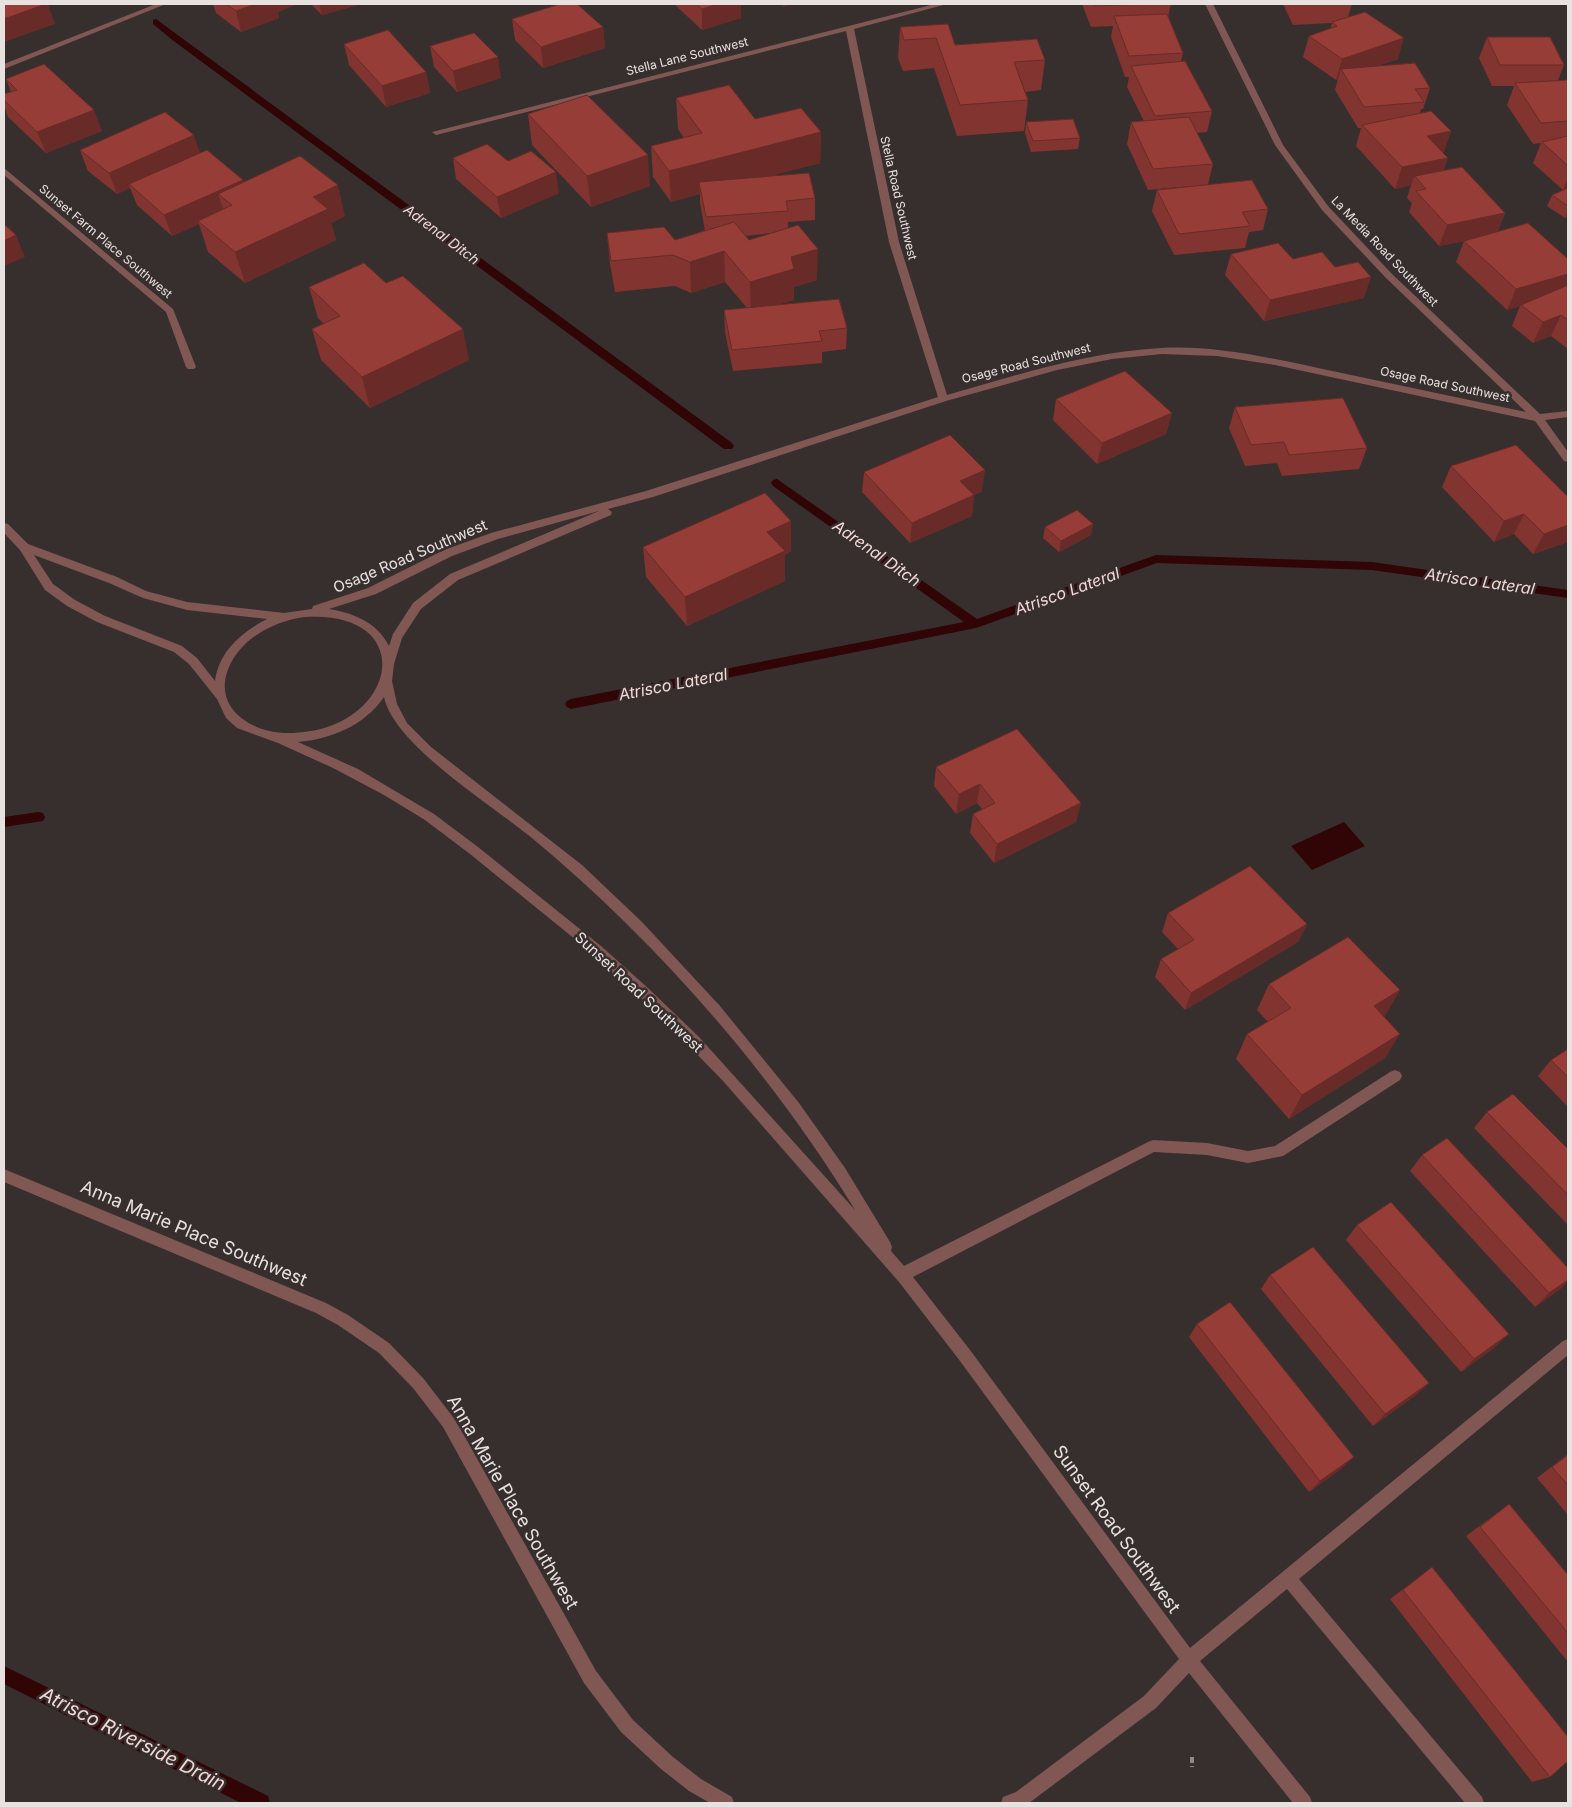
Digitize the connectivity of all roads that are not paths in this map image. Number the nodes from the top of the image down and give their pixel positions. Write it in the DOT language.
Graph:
graph roads {
  1 [pos="162,4"];
  2 [pos="943,4"];
  3 [pos="1209,4"];
  4 [pos="850,28"];
  5 [pos="4,67"];
  6 [pos="436,132"];
  7 [pos="4,171"];
  8 [pos="190,367"];
  9 [pos="943,399"];
  10 [pos="1568,414"];
  11 [pos="1538,418"];
  12 [pos="1568,459"];
  13 [pos="649,494"];
  14 [pos="4,527"];
  15 [pos="24,547"];
  16 [pos="300,614"];
  17 [pos="286,617"];
  18 [pos="389,663"];
  19 [pos="386,681"];
  20 [pos="220,697"];
  21 [pos="275,737"];
  22 [pos="1395,1076"];
  23 [pos="4,1175"];
  24 [pos="902,1275"];
  25 [pos="1568,1346"];
  26 [pos="1288,1578"];
  27 [pos="1189,1660"];
  28 [pos="726,1803"];
  29 [pos="1009,1803"];
  30 [pos="1304,1803"];
  31 [pos="1476,1803"];
  1 -- 5 [label="street"];
  2 -- 4 [label="street, Stella Lane Southwest"];
  3 -- 11 [label="street, La Media Road Southwest"];
  4 -- 6 [label="street, Stella Lane Southwest"];
  4 -- 9 [label="street, Stella Road Southwest"];
  7 -- 8 [label="street, Sunset Farm Place Southwest"];
  9 -- 11 [label="street, Osage Road Southwest"];
  9 -- 13 [label="street, Osage Road Southwest"];
  10 -- 11 [label="street, Osage Road Southwest"];
  11 -- 12 [label="street, La Media Road Southwest"];
  13 -- 16 [label="street, Osage Road Southwest"];
  13 -- 18 [label="street, Osage Road Southwest"];
  14 -- 15 [label="street"];
  15 -- 17 [label="street"];
  15 -- 20 [label="street"];
  16 -- 17 [label="street"];
  16 -- 18 [label="street"];
  17 -- 20 [label="street"];
  18 -- 19 [label="street"];
  19 -- 21 [label="street"];
  19 -- 24 [label="street, Sunset Road Southwest"];
  20 -- 21 [label="street"];
  21 -- 24 [label="street, Sunset Road Southwest"];
  22 -- 24 [label="street"];
  23 -- 28 [label="street, Anna Marie Place Southwest"];
  24 -- 27 [label="street, Sunset Road Southwest"];
  25 -- 26 [label="street"];
  26 -- 27 [label="street"];
  26 -- 31 [label="street"];
  27 -- 29 [label="street"];
  27 -- 30 [label="street, Sunset Road Southwest"];
}
